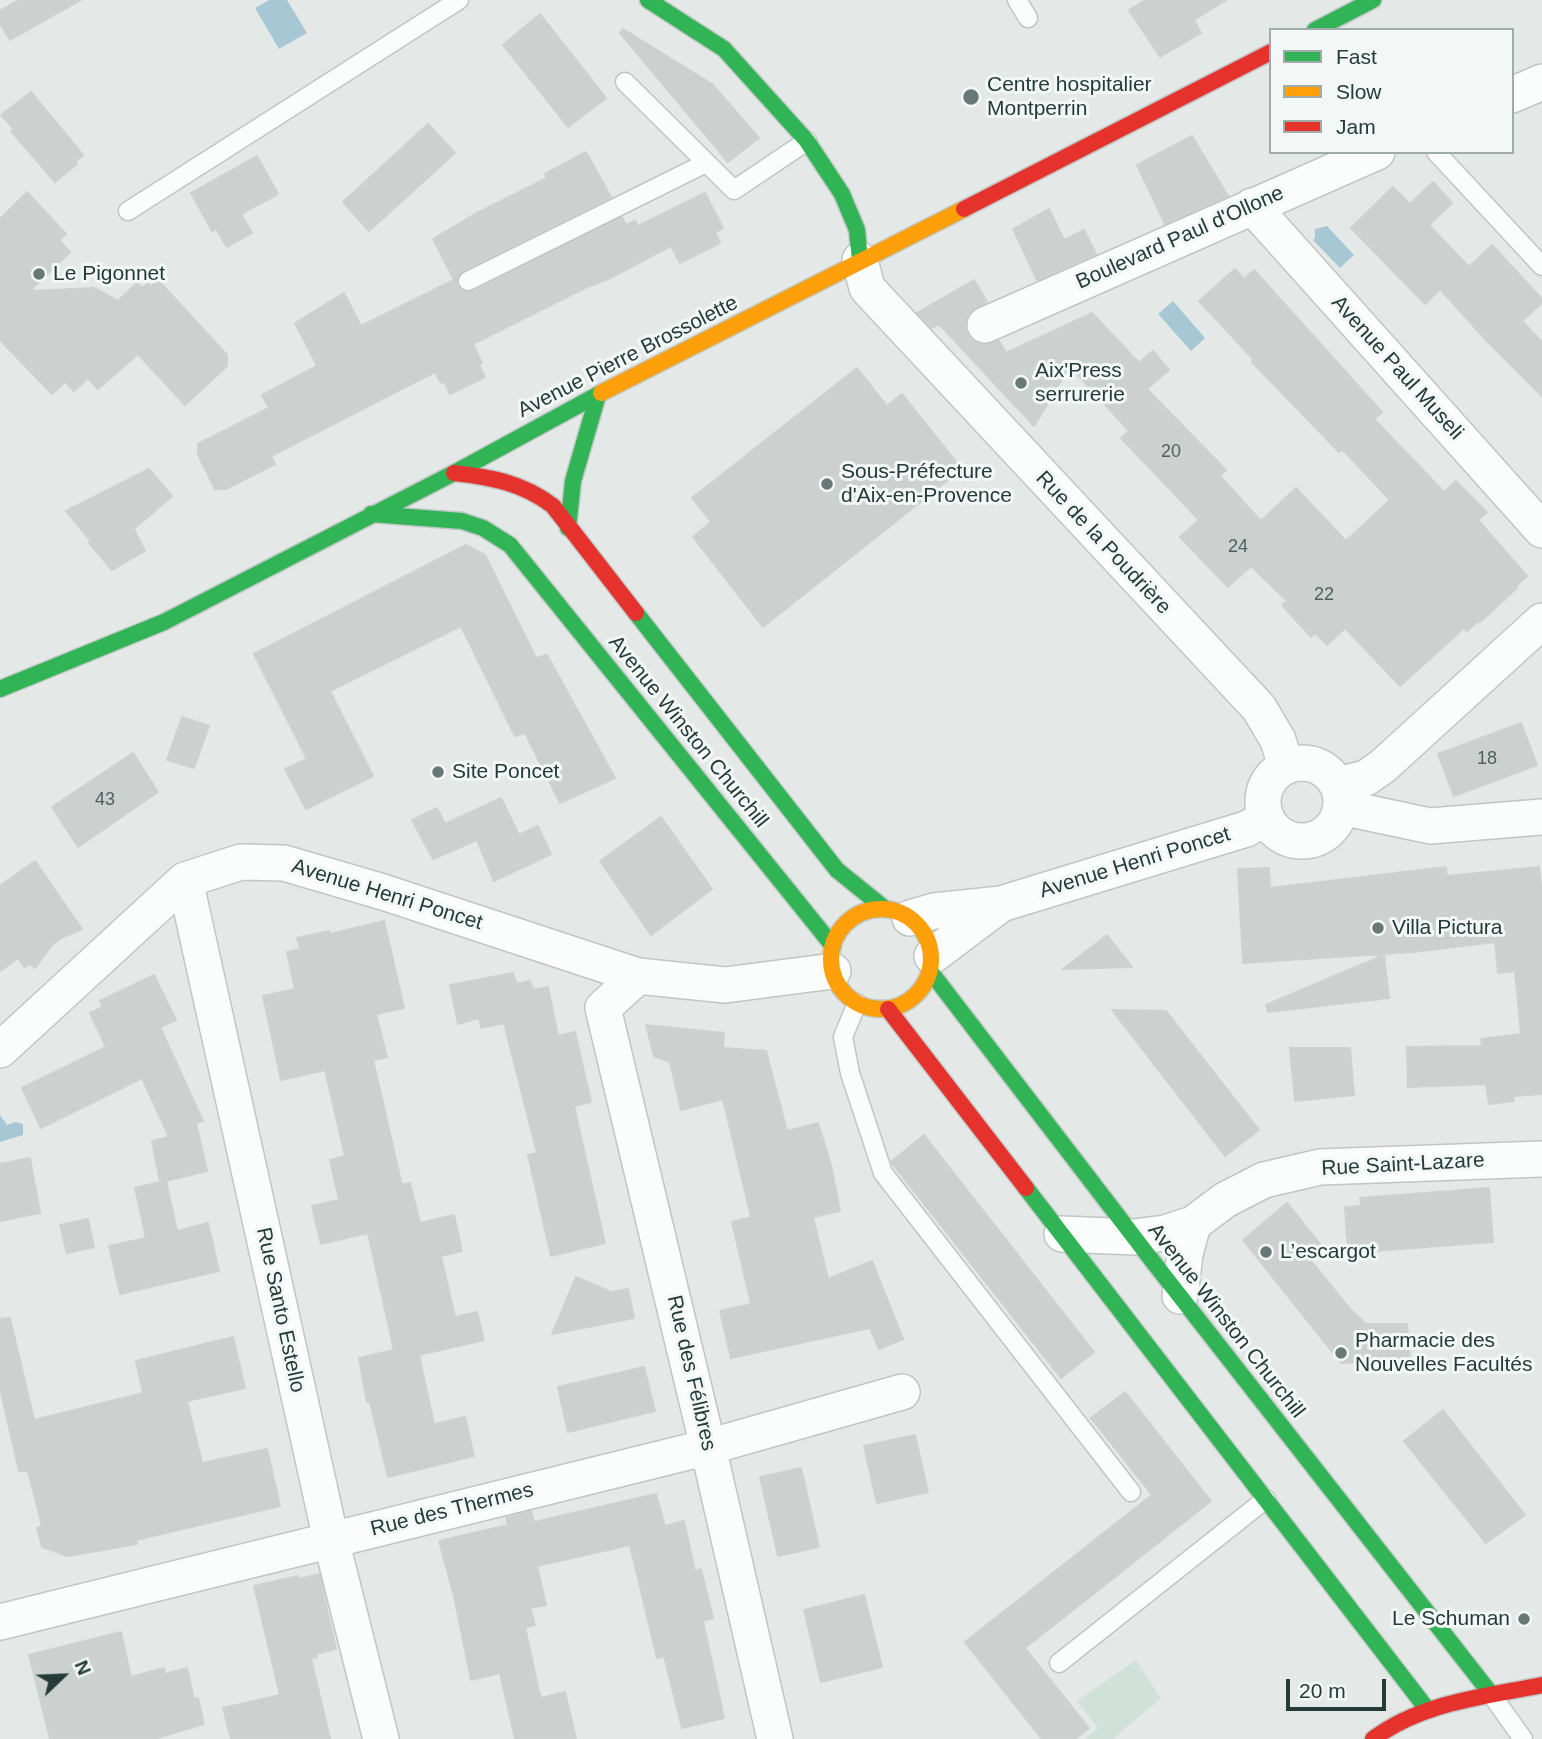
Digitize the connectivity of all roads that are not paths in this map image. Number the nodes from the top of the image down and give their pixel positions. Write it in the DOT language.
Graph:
graph roads {
  1 [pos="459,0"];
  2 [pos="648,0"];
  3 [pos="1017,0"];
  4 [pos="1373,0"];
  5 [pos="1028,18"];
  6 [pos="1319,28"];
  7 [pos="1269,53"];
  8 [pos="625,82"];
  9 [pos="1542,82"];
  10 [pos="1514,93"];
  11 [pos="807,141"];
  12 [pos="1372,154"];
  13 [pos="1438,154"];
  14 [pos="706,163"];
  15 [pos="1252,205"];
  16 [pos="128,211"];
  17 [pos="860,261"];
  18 [pos="1542,266"];
  19 [pos="468,281"];
  20 [pos="985,326"];
  21 [pos="598,395"];
  22 [pos="537,428"];
  23 [pos="513,470"];
  24 [pos="454,473"];
  25 [pos="504,503"];
  26 [pos="371,514"];
  27 [pos="506,526"];
  28 [pos="569,528"];
  29 [pos="1542,530"];
  30 [pos="510,545"];
  31 [pos="1542,621"];
  32 [pos="0,689"];
  33 [pos="1286,766"];
  34 [pos="1339,796"];
  35 [pos="1542,817"];
  36 [pos="1267,818"];
  37 [pos="185,880"];
  38 [pos="1001,904"];
  39 [pos="897,913"];
  40 [pos="563,951"];
  41 [pos="833,959"];
  42 [pos="931,963"];
  43 [pos="638,976"];
  44 [pos="857,1003"];
  45 [pos="603,1008"];
  46 [pos="888,1009"];
  47 [pos="0,1050"];
  48 [pos="1542,1159"];
  49 [pos="1194,1224"];
  50 [pos="1062,1234"];
  51 [pos="1134,1237"];
  52 [pos="1180,1296"];
  53 [pos="902,1392"];
  54 [pos="708,1447"];
  55 [pos="1131,1492"];
  56 [pos="1266,1499"];
  57 [pos="331,1540"];
  58 [pos="0,1622"];
  59 [pos="1059,1663"];
  60 [pos="1542,1685"];
  61 [pos="1491,1694"];
  62 [pos="1427,1709"];
  63 [pos="381,1739"];
  64 [pos="775,1739"];
  65 [pos="1373,1739"];
  66 [pos="1522,1739"];
  1 -- 16 [label="lane"];
  2 -- 11 [label="street"];
  3 -- 5 [label="lane"];
  4 -- 6 [label="street"];
  7 -- 17 [label="street, Avenue Pierre Brossolette"];
  8 -- 14 [label="lane"];
  9 -- 10 [label="street"];
  11 -- 14 [label="lane"];
  11 -- 17 [label="street"];
  12 -- 15 [label="street, Boulevard Paul d'Ollone"];
  13 -- 18 [label="lane"];
  14 -- 19 [label="lane"];
  15 -- 20 [label="street, Boulevard Paul d'Ollone"];
  15 -- 29 [label="street, Avenue Paul Museli"];
  17 -- 21 [label="street, Avenue Pierre Brossolette"];
  17 -- 33 [label="street, Rue de la Poudrière"];
  21 -- 22 [label="street, Avenue Pierre Brossolette"];
  21 -- 28 [label="street"];
  22 -- 23 [label="street"];
  22 -- 24 [label="street, Avenue Pierre Brossolette"];
  23 -- 24 [label="street, Avenue Winston Churchill"];
  23 -- 25 [label="street"];
  23 -- 28 [label="street, Avenue Winston Churchill"];
  24 -- 26 [label="street, Avenue Pierre Brossolette"];
  26 -- 30 [label="street, Avenue Winston Churchill"];
  26 -- 32 [label="street, Avenue Pierre Brossolette"];
  27 -- 30 [label="street, Avenue Winston Churchill"];
  28 -- 39 [label="street, Avenue Winston Churchill"];
  30 -- 41 [label="street, Avenue Winston Churchill"];
  31 -- 34 [label="street"];
  33 -- 34 [label="street"];
  33 -- 36 [label="street"];
  34 -- 35 [label="street"];
  34 -- 36 [label="street"];
  36 -- 38 [label="street, Avenue Henri Poncet"];
  37 -- 40 [label="street, Avenue Henri Poncet"];
  37 -- 47 [label="street, Avenue Henri Poncet"];
  37 -- 57 [label="street, Rue Santo Estello"];
  38 -- 39 [label="street, Avenue Henri Poncet"];
  38 -- 42 [label="street, Avenue Henri Poncet"];
  39 -- 41 [label="street"];
  39 -- 42 [label="street"];
  40 -- 43 [label="street, Avenue Henri Poncet"];
  40 -- 45 [label="street, Rue des Félibres"];
  41 -- 43 [label="street, Avenue Henri Poncet"];
  41 -- 44 [label="street"];
  42 -- 46 [label="street"];
  42 -- 51 [label="street, Avenue Winston Churchill"];
  43 -- 45 [label="street"];
  44 -- 46 [label="street"];
  44 -- 55 [label="lane"];
  45 -- 54 [label="street, Rue des Félibres"];
  46 -- 50 [label="street"];
  48 -- 49 [label="street, Rue Saint-Lazare"];
  49 -- 51 [label="street, Rue Saint-Lazare"];
  49 -- 52 [label="street"];
  50 -- 51 [label="street, Rue Saint-Lazare"];
  50 -- 56 [label="street"];
  51 -- 52 [label="street, Avenue Winston Churchill"];
  52 -- 61 [label="street, Avenue Winston Churchill"];
  53 -- 54 [label="street, Rue des Thermes"];
  54 -- 57 [label="street, Rue des Thermes"];
  54 -- 64 [label="street, Rue des Félibres"];
  56 -- 59 [label="lane"];
  56 -- 62 [label="street"];
  57 -- 58 [label="street, Rue des Thermes"];
  57 -- 63 [label="street, Rue Santo Estello"];
  60 -- 61 [label="street"];
  61 -- 62 [label="street"];
  61 -- 66 [label="lane"];
  62 -- 65 [label="street"];
}
